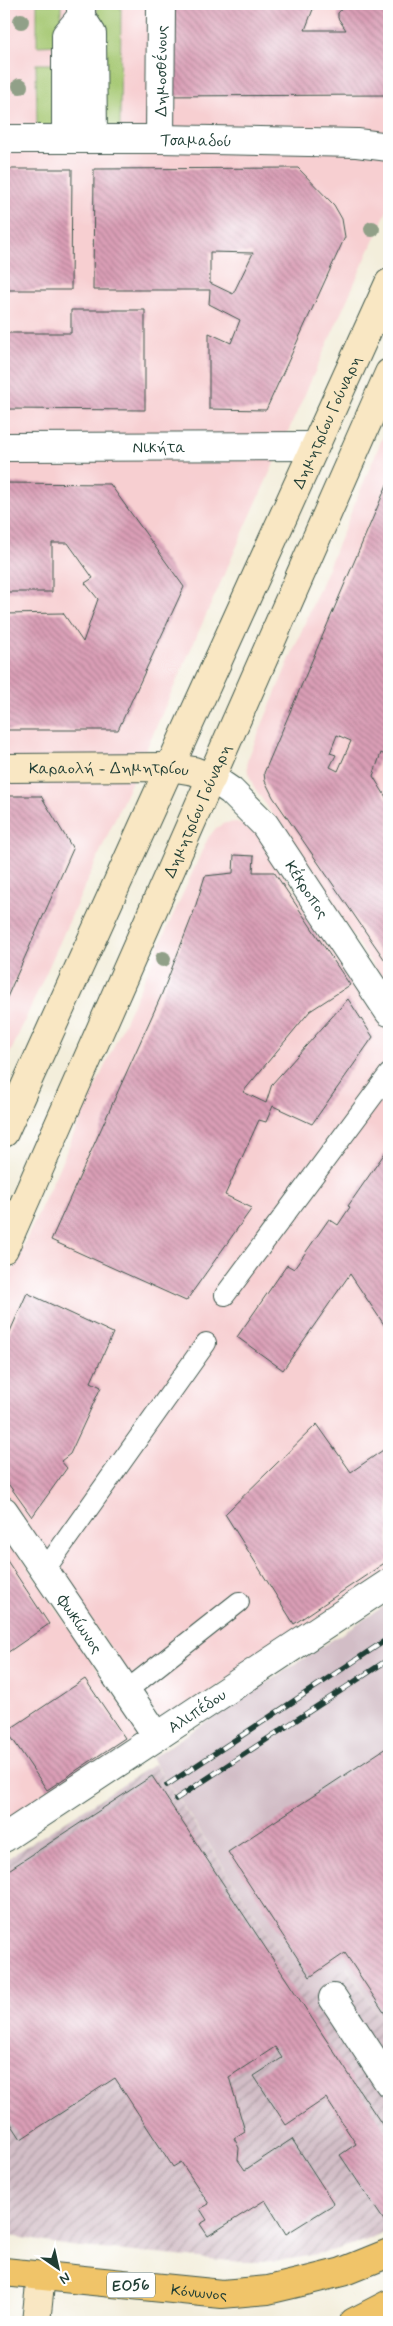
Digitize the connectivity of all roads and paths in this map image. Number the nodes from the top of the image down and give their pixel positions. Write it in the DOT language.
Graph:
graph roads {
  1 [pos="161,4"];
  2 [pos="81,10"];
  3 [pos="4,139"];
  4 [pos="66,139"];
  5 [pos="93,139"];
  6 [pos="160,139"];
  7 [pos="389,146"];
  8 [pos="389,283"];
  9 [pos="389,373"];
  10 [pos="315,446"];
  11 [pos="4,447"];
  12 [pos="170,767"];
  13 [pos="4,768"];
  14 [pos="212,778"];
  15 [pos="389,1012"];
  16 [pos="389,1074"];
  17 [pos="4,1133"];
  18 [pos="4,1249"];
  19 [pos="225,1295"];
  20 [pos="206,1343"];
  21 [pos="4,1511"];
  22 [pos="44,1571"];
  23 [pos="389,1583"];
  24 [pos="239,1602"];
  25 [pos="126,1691"];
  26 [pos="157,1736"];
  27 [pos="4,1838"];
  28 [pos="333,1998"];
  29 [pos="389,2083"];
  30 [pos="389,2253"];
  31 [pos="4,2272"];
  32 [pos="41,2276"];
  33 [pos="389,2304"];
  34 [pos="36,2322"];
  35 [pos="354,2322"];
  1 -- 6 [label="street, Δημοσθένους"];
  2 -- 4 [label="street"];
  2 -- 5 [label="street"];
  3 -- 4 [label="street, Τσαμαδού"];
  4 -- 5 [label="street, Τσαμαδού"];
  5 -- 6 [label="street, Τσαμαδού"];
  6 -- 7 [label="street, Τσαμαδού"];
  8 -- 10 [label="main road, Δημητρίου Γούναρη"];
  9 -- 14 [label="main road, Δημητρίου Γούναρη"];
  10 -- 11 [label="street, Νικήτα"];
  10 -- 12 [label="main road, Δημητρίου Γούναρη"];
  12 -- 13 [label="main road, Καραολή - Δημητρίου"];
  12 -- 14 [label="main road, Καραολή - Δημητρίου"];
  12 -- 17 [label="main road, Δημητρίου Γούναρη"];
  14 -- 15 [label="street, Κέκροπος"];
  14 -- 18 [label="main road, Δημητρίου Γούναρη"];
  16 -- 19 [label="lane"];
  20 -- 22 [label="lane"];
  21 -- 22 [label="street, Φωκίωνος"];
  22 -- 25 [label="street, Φωκίωνος"];
  23 -- 26 [label="street, Αλιπέδου"];
  24 -- 25 [label="lane"];
  25 -- 26 [label="street, Φωκίωνος"];
  26 -- 27 [label="street, Αλιπέδου"];
  28 -- 29 [label="street"];
  30 -- 32 [label="main road, Κόνωνος / ΕΟ56"];
  31 -- 32 [label="main road, Κόνωνος / ΕΟ56"];
  32 -- 34 [label="main road"];
  33 -- 35 [label="main road"];
}
